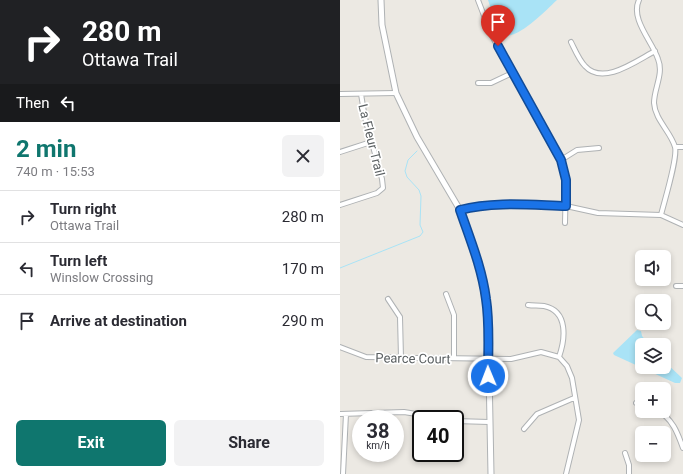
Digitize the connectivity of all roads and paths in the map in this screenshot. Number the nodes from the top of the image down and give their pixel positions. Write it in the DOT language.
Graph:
graph roads {
  1 [pos="381,0"];
  2 [pos="478,0"];
  3 [pos="639,0"];
  4 [pos="571,42"];
  5 [pos="655,51"];
  6 [pos="512,73"];
  7 [pos="478,83"];
  8 [pos="396,93"];
  9 [pos="340,94"];
  10 [pos="361,94"];
  11 [pos="371,142"];
  12 [pos="683,147"];
  13 [pos="599,148"];
  14 [pos="675,148"];
  15 [pos="340,152"];
  16 [pos="561,160"];
  17 [pos="340,205"];
  18 [pos="566,206"];
  19 [pos="460,210"];
  20 [pos="661,215"];
  21 [pos="565,223"];
  22 [pos="683,225"];
  23 [pos="676,286"];
  24 [pos="683,286"];
  25 [pos="446,294"];
  26 [pos="388,299"];
  27 [pos="528,305"];
  28 [pos="340,347"];
  29 [pos="559,357"];
  30 [pos="401,358"];
  31 [pos="454,358"];
  32 [pos="488,359"];
  33 [pos="574,398"];
  34 [pos="412,413"];
  35 [pos="340,414"];
  36 [pos="346,414"];
  37 [pos="668,418"];
  38 [pos="464,422"];
  39 [pos="489,422"];
  40 [pos="524,428"];
  41 [pos="683,448"];
  42 [pos="625,453"];
  43 [pos="342,459"];
  44 [pos="343,474"];
  45 [pos="491,474"];
  46 [pos="566,474"];
  47 [pos="629,474"];
  1 -- 8 [label="street"];
  2 -- 6 [label="street"];
  3 -- 5 [label="street"];
  4 -- 5 [label="street"];
  5 -- 14 [label="street"];
  6 -- 7 [label="street"];
  6 -- 16 [label="street"];
  8 -- 10 [label="street"];
  8 -- 19 [label="street"];
  9 -- 10 [label="street"];
  10 -- 11 [label="street, La Fleur Trail"];
  11 -- 15 [label="street"];
  11 -- 17 [label="street, La Fleur Trail"];
  12 -- 14 [label="street"];
  13 -- 16 [label="street"];
  14 -- 20 [label="street"];
  16 -- 18 [label="street"];
  18 -- 19 [label="street"];
  18 -- 20 [label="street"];
  18 -- 21 [label="street"];
  19 -- 32 [label="street"];
  20 -- 22 [label="street"];
  23 -- 24 [label="street"];
  25 -- 31 [label="street"];
  26 -- 30 [label="street"];
  27 -- 29 [label="street"];
  28 -- 30 [label="street, Pearce Court"];
  29 -- 32 [label="street, Pearce Court"];
  29 -- 33 [label="street"];
  30 -- 31 [label="street, Pearce Court"];
  31 -- 32 [label="street, Pearce Court"];
  32 -- 39 [label="street"];
  33 -- 40 [label="street"];
  33 -- 46 [label="street"];
  34 -- 36 [label="street"];
  35 -- 36 [label="street"];
  36 -- 43 [label="street"];
  37 -- 41 [label="street"];
  38 -- 39 [label="street"];
  39 -- 45 [label="street"];
  42 -- 47 [label="street"];
  43 -- 44 [label="street"];
}
